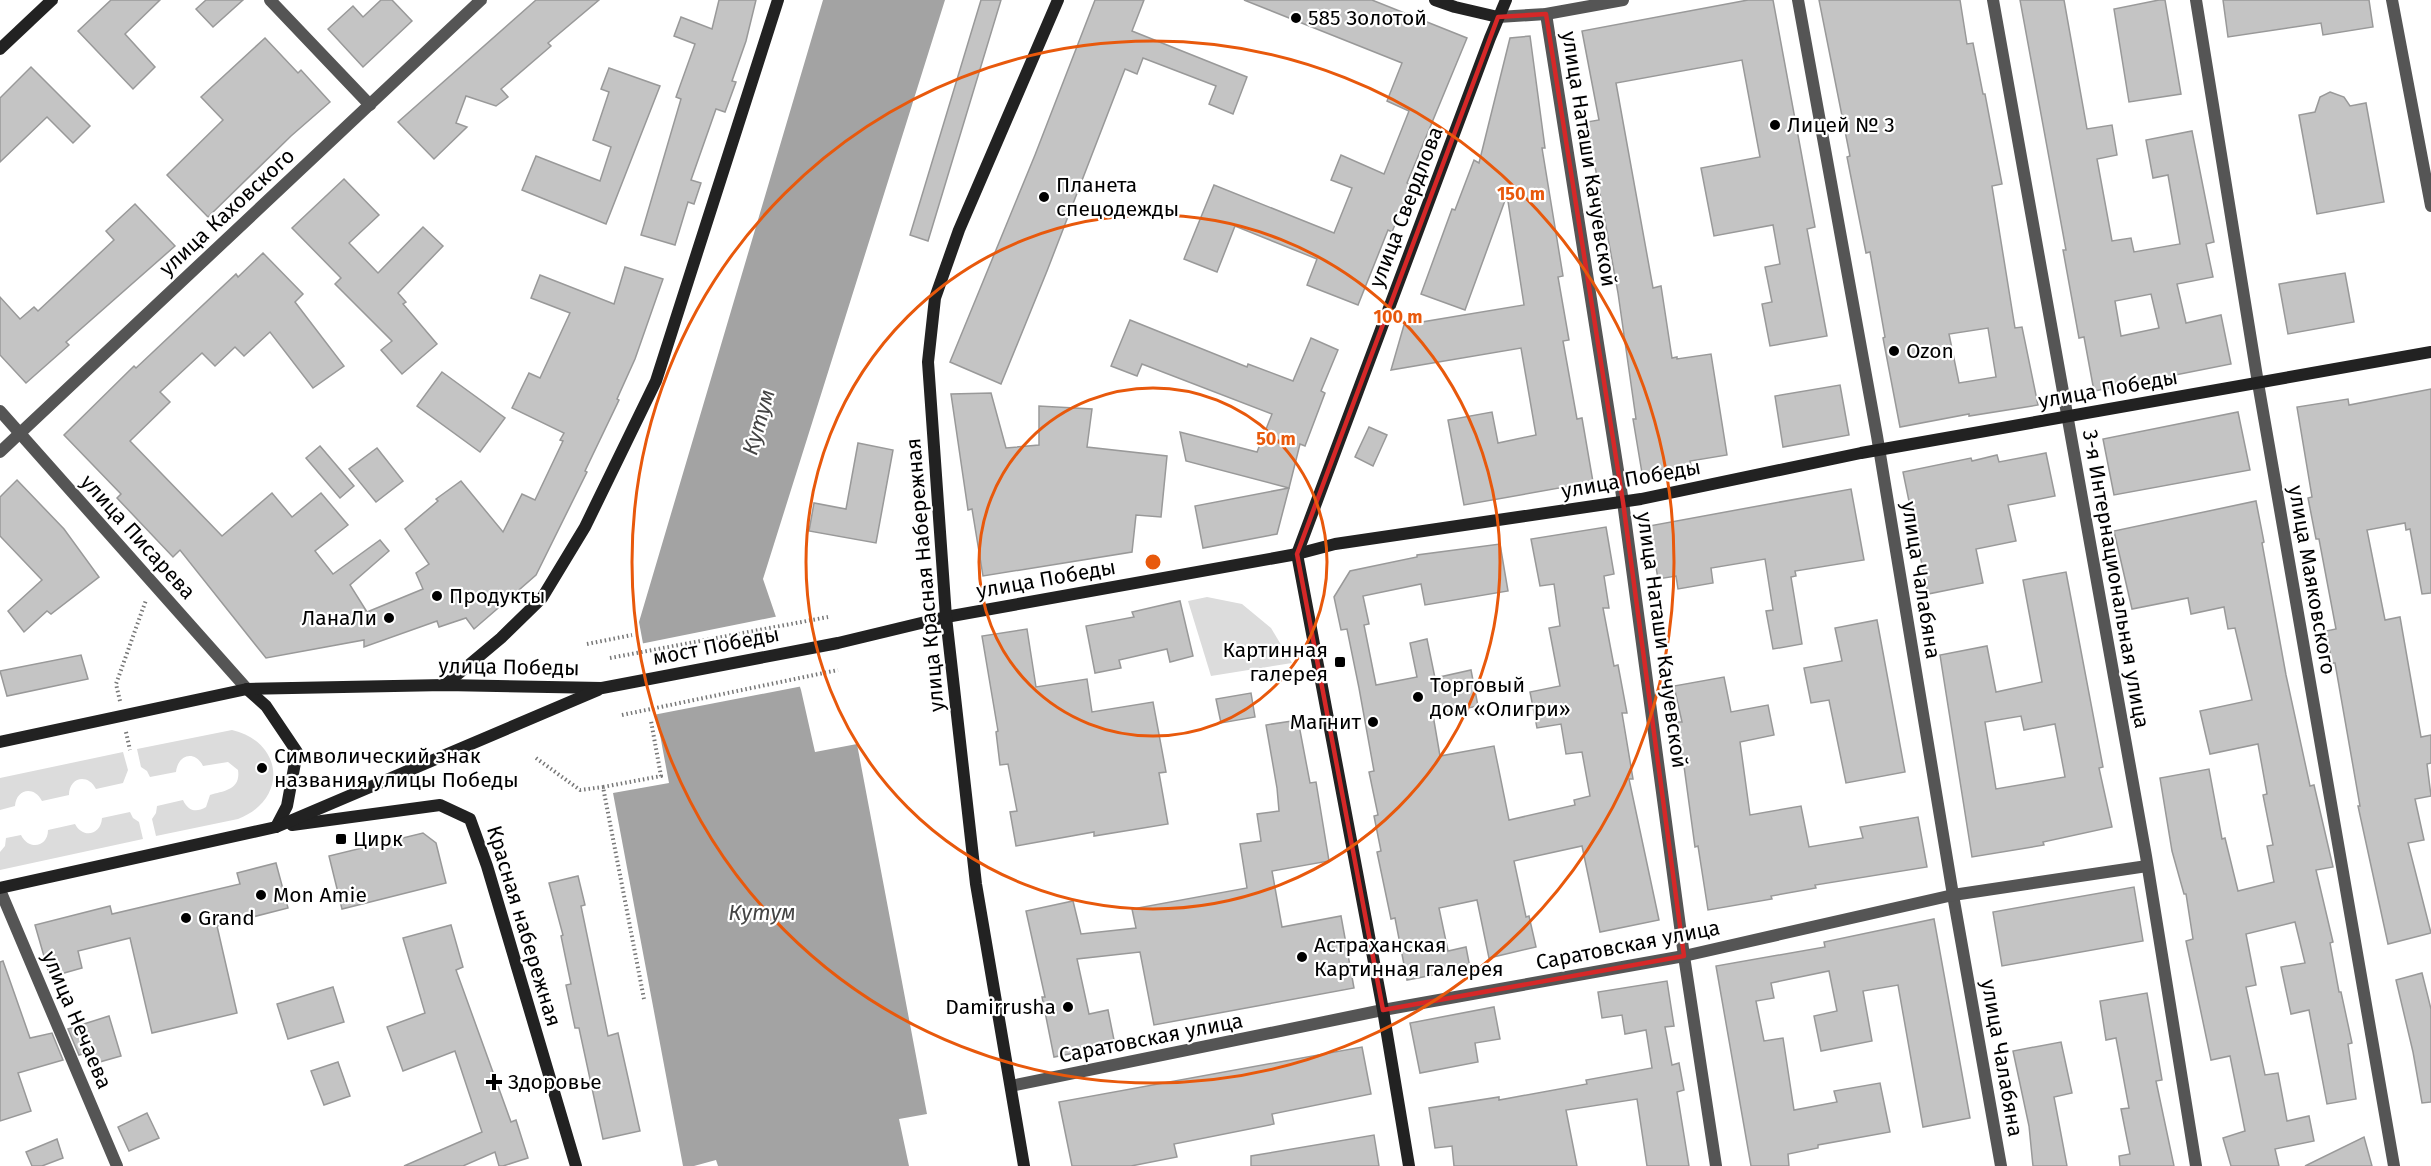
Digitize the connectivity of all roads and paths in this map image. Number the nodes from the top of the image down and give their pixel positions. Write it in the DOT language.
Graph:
graph roads {
  1 [pos="52,0"];
  2 [pos="270,0"];
  3 [pos="481,0"];
  4 [pos="777,0"];
  5 [pos="1058,0"];
  6 [pos="1435,0"];
  7 [pos="1506,0"];
  8 [pos="1623,0"];
  9 [pos="1798,0"];
  10 [pos="1993,0"];
  11 [pos="2196,0"];
  12 [pos="2392,0"];
  13 [pos="1546,14"];
  14 [pos="1498,17"];
  15 [pos="0,49"];
  16 [pos="370,105"];
  17 [pos="2431,206"];
  18 [pos="2431,352"];
  19 [pos="2258,383"];
  20 [pos="0,411"];
  21 [pos="2067,415"];
  22 [pos="19,432"];
  23 [pos="1879,450"];
  24 [pos="0,452"];
  25 [pos="1623,502"];
  26 [pos="1297,554"];
  27 [pos="153,583"];
  28 [pos="828,617"];
  29 [pos="946,617"];
  30 [pos="632,635"];
  31 [pos="838,643"];
  32 [pos="587,644"];
  33 [pos="610,658"];
  34 [pos="838,670"];
  35 [pos="445,685"];
  36 [pos="246,688"];
  37 [pos="602,688"];
  38 [pos="622,715"];
  39 [pos="123,717"];
  40 [pos="651,721"];
  41 [pos="0,742"];
  42 [pos="536,758"];
  43 [pos="603,787"];
  44 [pos="276,827"];
  45 [pos="2147,866"];
  46 [pos="0,889"];
  47 [pos="1953,895"];
  48 [pos="1684,956"];
  49 [pos="644,999"];
  50 [pos="1383,1010"];
  51 [pos="1011,1086"];
  52 [pos="117,1166"];
  53 [pos="576,1166"];
  54 [pos="1024,1166"];
  55 [pos="1409,1166"];
  56 [pos="1716,1166"];
  57 [pos="2001,1166"];
  58 [pos="2196,1166"];
  59 [pos="2394,1166"];
  1 -- 15 [label="main road"];
  2 -- 16 [label="street"];
  3 -- 16 [label="street, улица Каховского"];
  4 -- 35 [label="main road"];
  5 -- 29 [label="main road, улица Красная Набережная"];
  6 -- 14 [label="main road"];
  7 -- 14 [label="main road, улица Свердлова"];
  8 -- 13 [label="street"];
  9 -- 23 [label="street, улица Чалабяна"];
  10 -- 21 [label="street, 3-я Интернациональная улица"];
  11 -- 19 [label="street, улица Маяковского"];
  12 -- 17 [label="street"];
  13 -- 14 [label="street"];
  13 -- 25 [label="street, улица Наташи Качуевской"];
  14 -- 26 [label="main road, улица Свердлова"];
  16 -- 22 [label="street, улица Каховского"];
  18 -- 19 [label="main road, улица Победы"];
  19 -- 21 [label="main road, улица Победы"];
  19 -- 59 [label="street, улица Маяковского"];
  20 -- 22 [label="street, улица Писарева"];
  21 -- 23 [label="main road, улица Победы"];
  21 -- 45 [label="street, 3-я Интернациональная улица"];
  22 -- 24 [label="street, улица Каховского"];
  22 -- 27 [label="street, улица Писарева"];
  23 -- 25 [label="main road, улица Победы"];
  23 -- 47 [label="street, улица Чалабяна"];
  25 -- 26 [label="main road, улица Победы"];
  25 -- 48 [label="street, улица Наташи Качуевской"];
  26 -- 29 [label="main road, улица Победы"];
  26 -- 50 [label="main road"];
  27 -- 36 [label="street, улица Писарева"];
  27 -- 39 [label="path"];
  28 -- 33 [label="path"];
  29 -- 31 [label="main road, улица Победы"];
  29 -- 51 [label="main road, улица Красная Набережная"];
  30 -- 32 [label="path"];
  31 -- 37 [label="main road, мост Победы"];
  34 -- 38 [label="path"];
  35 -- 36 [label="main road, улица Победы"];
  35 -- 37 [label="main road, улица Победы"];
  36 -- 39 [label="main road, улица Победы"];
  36 -- 44 [label="main road"];
  37 -- 44 [label="main road, улица Победы"];
  39 -- 41 [label="main road, улица Победы"];
  40 -- 43 [label="path"];
  42 -- 43 [label="path"];
  43 -- 49 [label="path"];
  44 -- 46 [label="main road, улица Победы"];
  44 -- 53 [label="main road, Красная набережная"];
  45 -- 47 [label="street, Саратовская улица"];
  45 -- 58 [label="street, 3-я Интернациональная улица"];
  46 -- 52 [label="street, улица Нечаева"];
  47 -- 48 [label="street, Саратовская улица"];
  47 -- 57 [label="street, улица Чалабяна"];
  48 -- 50 [label="street, Саратовская улица"];
  48 -- 56 [label="street, улица Наташи Качуевской"];
  50 -- 51 [label="street, Саратовская улица"];
  50 -- 55 [label="main road"];
  51 -- 54 [label="main road, улица Красная Набережная"];
}
